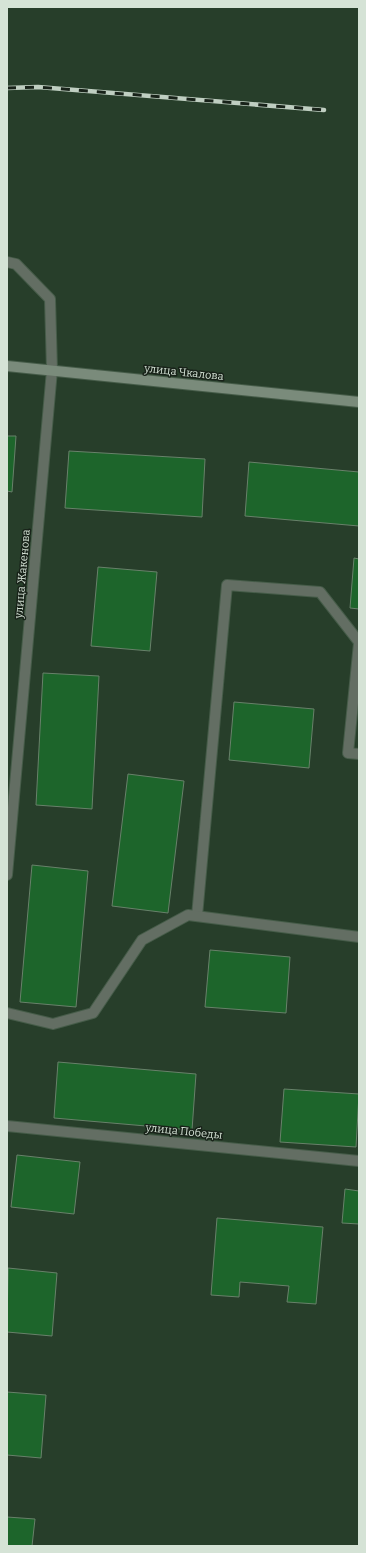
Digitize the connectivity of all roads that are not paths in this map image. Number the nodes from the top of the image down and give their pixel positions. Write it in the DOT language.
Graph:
graph roads {
  1 [pos="7,262"];
  2 [pos="7,366"];
  3 [pos="52,370"];
  4 [pos="359,402"];
  5 [pos="359,643"];
  6 [pos="359,754"];
  7 [pos="7,874"];
  8 [pos="197,916"];
  9 [pos="359,937"];
  10 [pos="7,1013"];
  11 [pos="7,1126"];
  12 [pos="359,1161"];
  1 -- 3 [label="street, улица Жакенова"];
  2 -- 3 [label="main road, улица Чкалова"];
  3 -- 4 [label="main road, улица Чкалова"];
  3 -- 7 [label="street, улица Жакенова"];
  5 -- 6 [label="street"];
  5 -- 8 [label="street"];
  8 -- 9 [label="street"];
  8 -- 10 [label="street"];
  11 -- 12 [label="street, улица Победы"];
}
